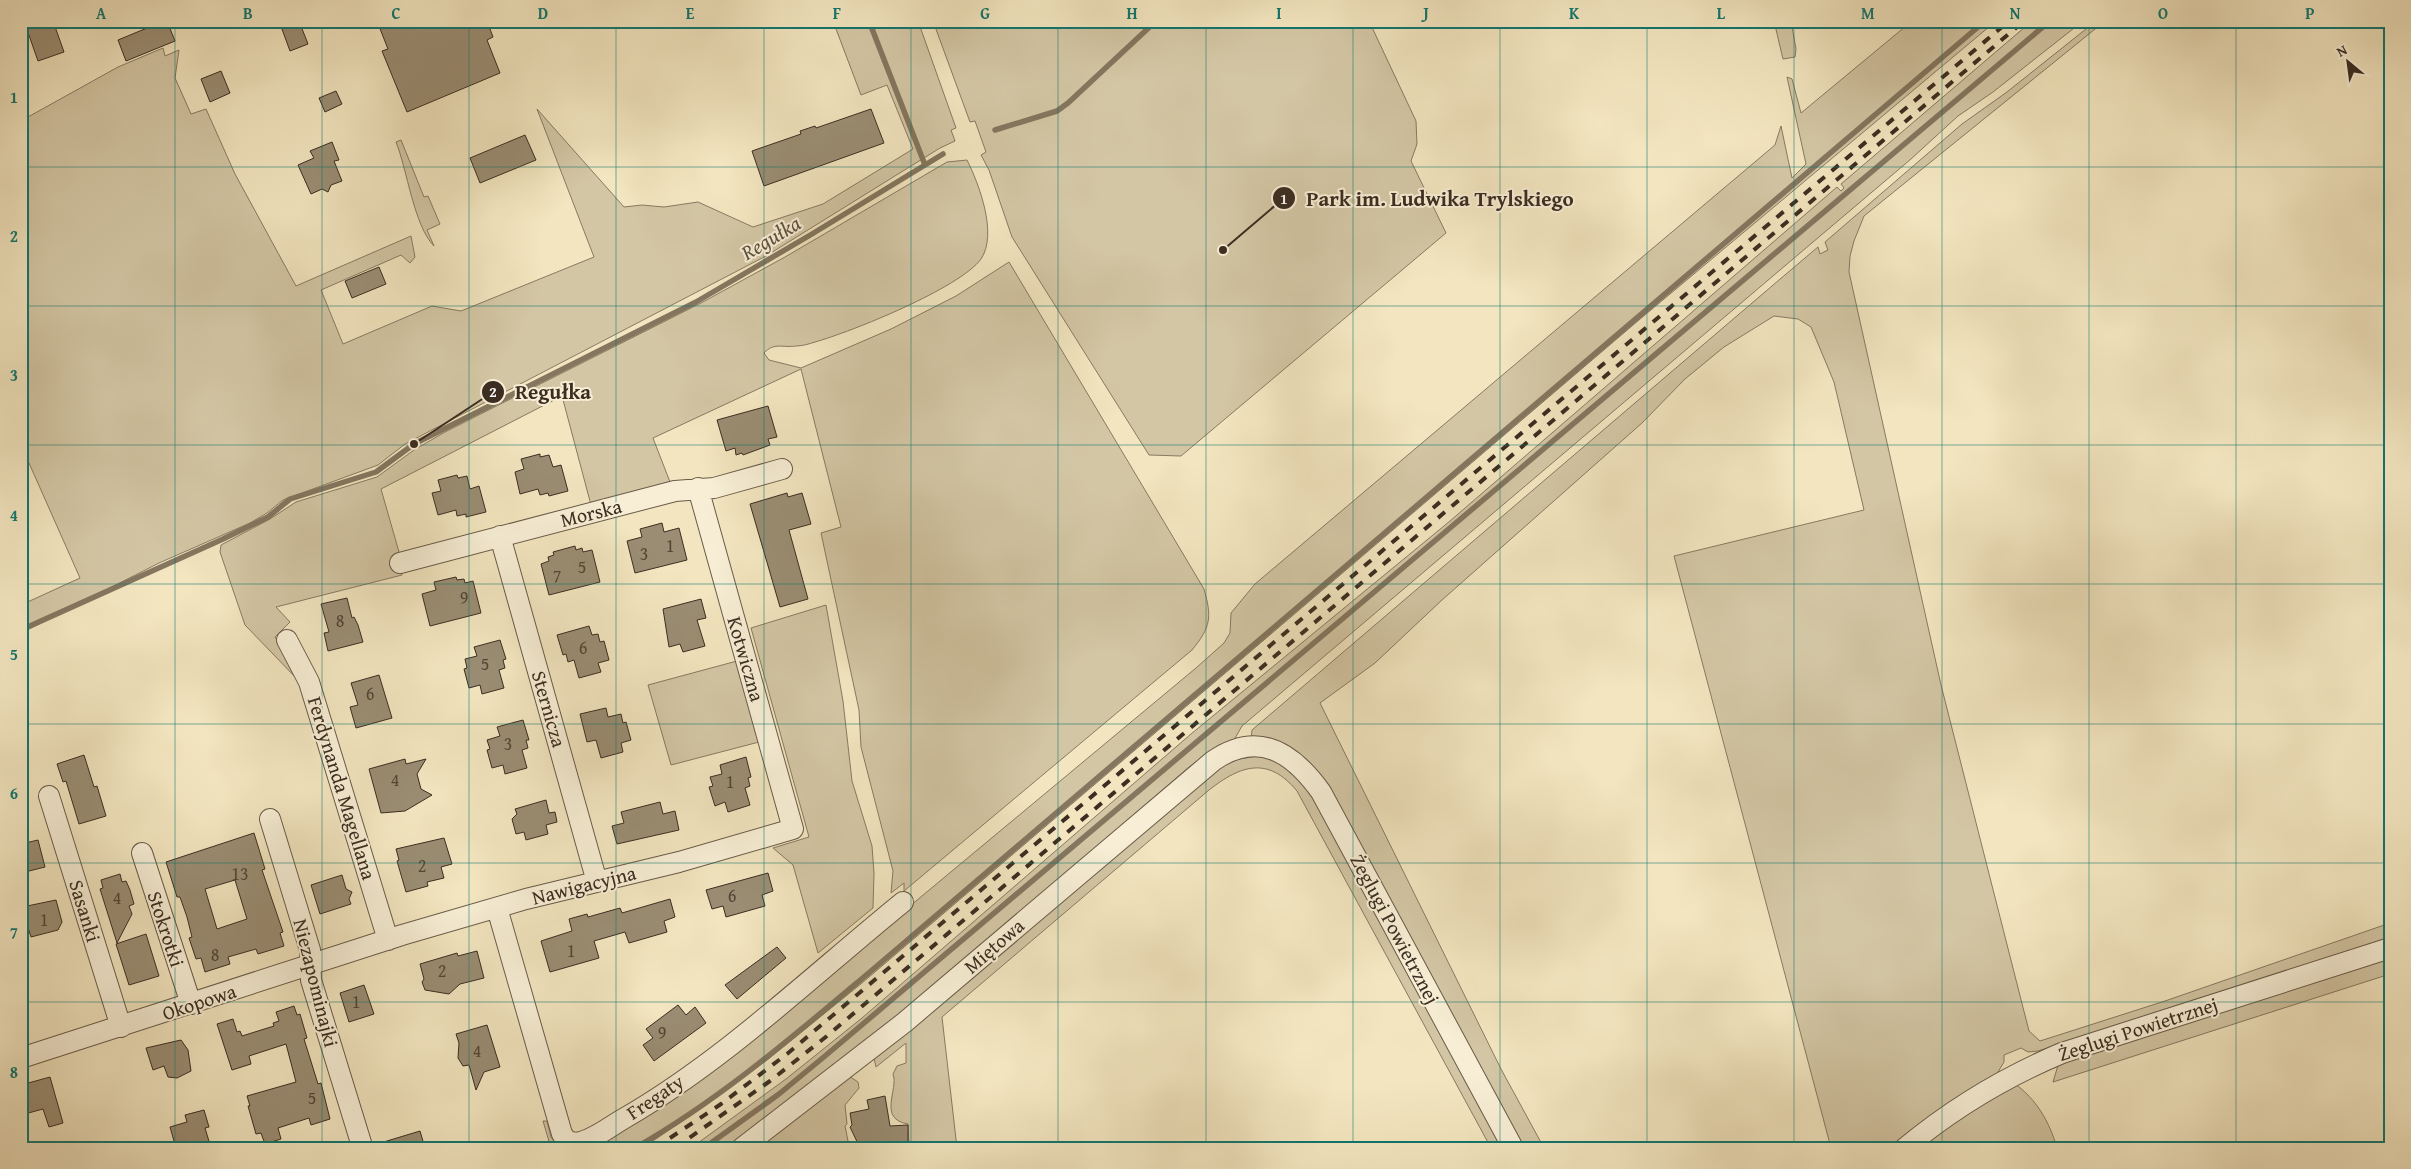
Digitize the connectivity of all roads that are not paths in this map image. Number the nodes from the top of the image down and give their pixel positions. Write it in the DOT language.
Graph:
graph roads {
  1 [pos="782,469"];
  2 [pos="698,488"];
  3 [pos="500,536"];
  4 [pos="400,563"];
  5 [pos="287,640"];
  6 [pos="1247,746"];
  7 [pos="48,796"];
  8 [pos="270,819"];
  9 [pos="793,829"];
  10 [pos="142,853"];
  11 [pos="598,882"];
  12 [pos="904,902"];
  13 [pos="497,908"];
  14 [pos="382,942"];
  15 [pos="2390,948"];
  16 [pos="311,966"];
  17 [pos="191,1004"];
  18 [pos="120,1027"];
  19 [pos="21,1058"];
  20 [pos="362,1146"];
  21 [pos="742,1148"];
  22 [pos="1513,1148"];
  23 [pos="1905,1148"];
  1 -- 2 [label="street, Morska"];
  2 -- 3 [label="street, Morska"];
  2 -- 9 [label="street, Kotwiczna"];
  3 -- 4 [label="street, Morska"];
  3 -- 11 [label="street, Sternicza"];
  5 -- 14 [label="street, Ferdynanda Magellana"];
  6 -- 21 [label="street, Miętowa"];
  6 -- 22 [label="street, Żeglugi Powietrznej"];
  7 -- 18 [label="street, Sasanki"];
  8 -- 16 [label="street, Niezapominajki"];
  9 -- 11 [label="street, Nawigacyjna"];
  10 -- 17 [label="street, Stokrotki"];
  11 -- 13 [label="street, Nawigacyjna"];
  12 -- 13 [label="street, Fregaty"];
  13 -- 14 [label="street, Nawigacyjna"];
  14 -- 16 [label="street, Okopowa"];
  15 -- 23 [label="street, Żeglugi Powietrznej"];
  16 -- 17 [label="street, Okopowa"];
  16 -- 20 [label="street, Niezapominajki"];
  17 -- 18 [label="street, Okopowa"];
  18 -- 19 [label="street, Okopowa"];
}
